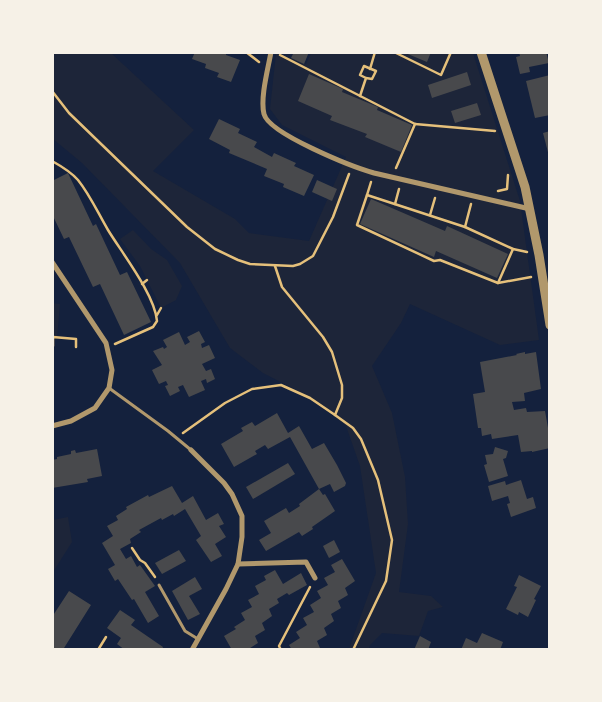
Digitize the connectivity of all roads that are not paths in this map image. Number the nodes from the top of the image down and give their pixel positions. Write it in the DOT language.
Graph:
graph roads {
  1 [pos="271,52"];
  2 [pos="481,52"];
  3 [pos="530,209"];
  4 [pos="52,262"];
  5 [pos="550,325"];
  6 [pos="109,388"];
  7 [pos="52,426"];
  8 [pos="191,450"];
  9 [pos="238,564"];
  10 [pos="315,578"];
  11 [pos="159,585"];
  12 [pos="198,640"];
  13 [pos="192,650"];
  1 -- 3 [label="street"];
  2 -- 3 [label="street"];
  3 -- 5 [label="street"];
  4 -- 6 [label="street"];
  6 -- 7 [label="street"];
  6 -- 8 [label="lane"];
  8 -- 9 [label="street"];
  9 -- 10 [label="street"];
  9 -- 12 [label="street"];
  11 -- 12 [label="lane"];
  12 -- 13 [label="street"];
}
